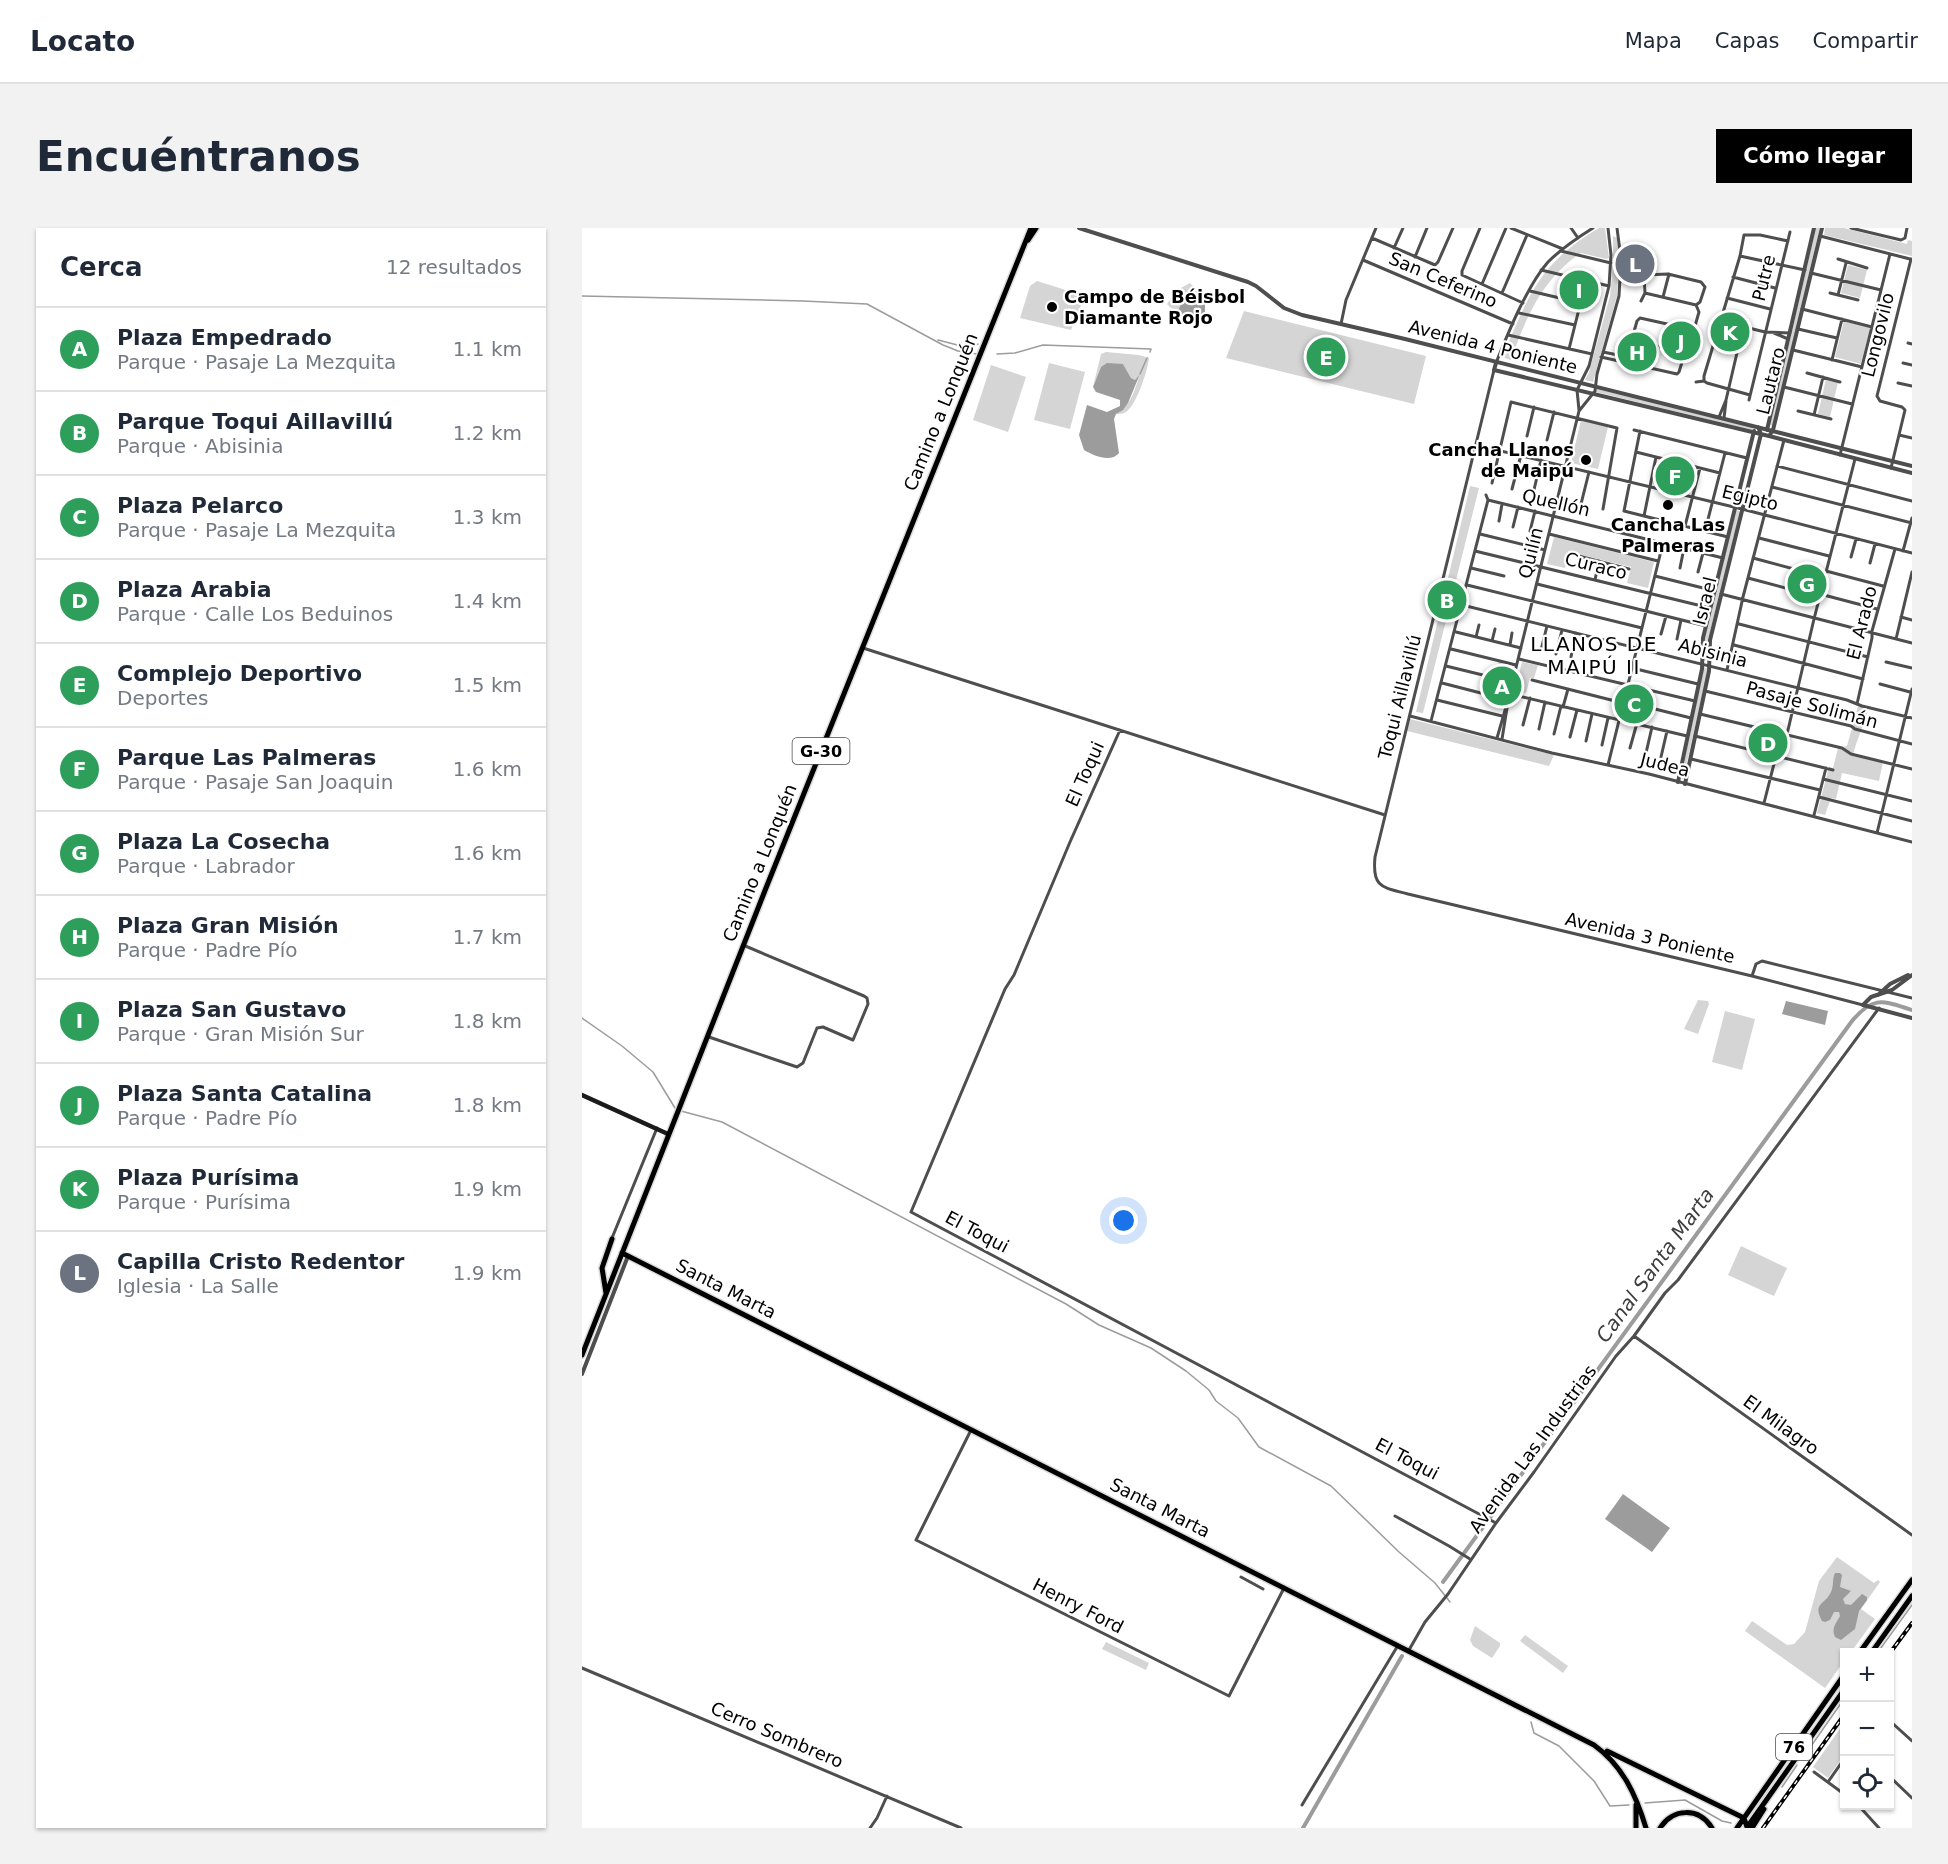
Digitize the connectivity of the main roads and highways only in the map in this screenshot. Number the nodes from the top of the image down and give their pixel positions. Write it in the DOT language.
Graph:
graph roads {
  1 [pos="1031,228"];
  2 [pos="1036,228"];
  3 [pos="1023,249"];
  4 [pos="582,1095"];
  5 [pos="668,1134"];
  6 [pos="612,1239"];
  7 [pos="625,1255"];
  8 [pos="606,1294"];
  9 [pos="582,1355"];
  10 [pos="1912,1580"];
  11 [pos="1912,1596"];
  12 [pos="1864,1648"];
  13 [pos="1876,1648"];
  14 [pos="1840,1682"];
  15 [pos="1840,1697"];
  16 [pos="1594,1745"];
  17 [pos="1632,1789"];
  18 [pos="1744,1818"];
  19 [pos="1636,1828"];
  20 [pos="1646,1828"];
  21 [pos="1660,1828"];
  22 [pos="1712,1828"];
  23 [pos="1737,1828"];
  24 [pos="1749,1828"];
  1 -- 3 [label="main road, Camino a Lonquén / G-30"];
  2 -- 3 [label="main road, Camino a Lonquén / G-30"];
  3 -- 5 [label="main road, Camino a Lonquén / G-30"];
  4 -- 5 [label="main road"];
  5 -- 7 [label="main road, Camino a Lonquén / G-30"];
  6 -- 8 [label="main road"];
  7 -- 8 [label="main road, Camino a Lonquén / G-30"];
  7 -- 16 [label="main road, Santa Marta"];
  8 -- 9 [label="main road, Camino a Lonquén / G-30"];
  10 -- 12 [label="main road"];
  11 -- 13 [label="main road"];
  14 -- 18 [label="main road, 76"];
  15 -- 24 [label="main road, 76"];
  16 -- 17 [label="main road, Santa Marta"];
  16 -- 18 [label="main road"];
  17 -- 19 [label="main road"];
  17 -- 20 [label="main road, Santa Marta"];
  18 -- 23 [label="main road, 76"];
  18 -- 24 [label="main road"];
  21 -- 22 [label="main road"];
}
